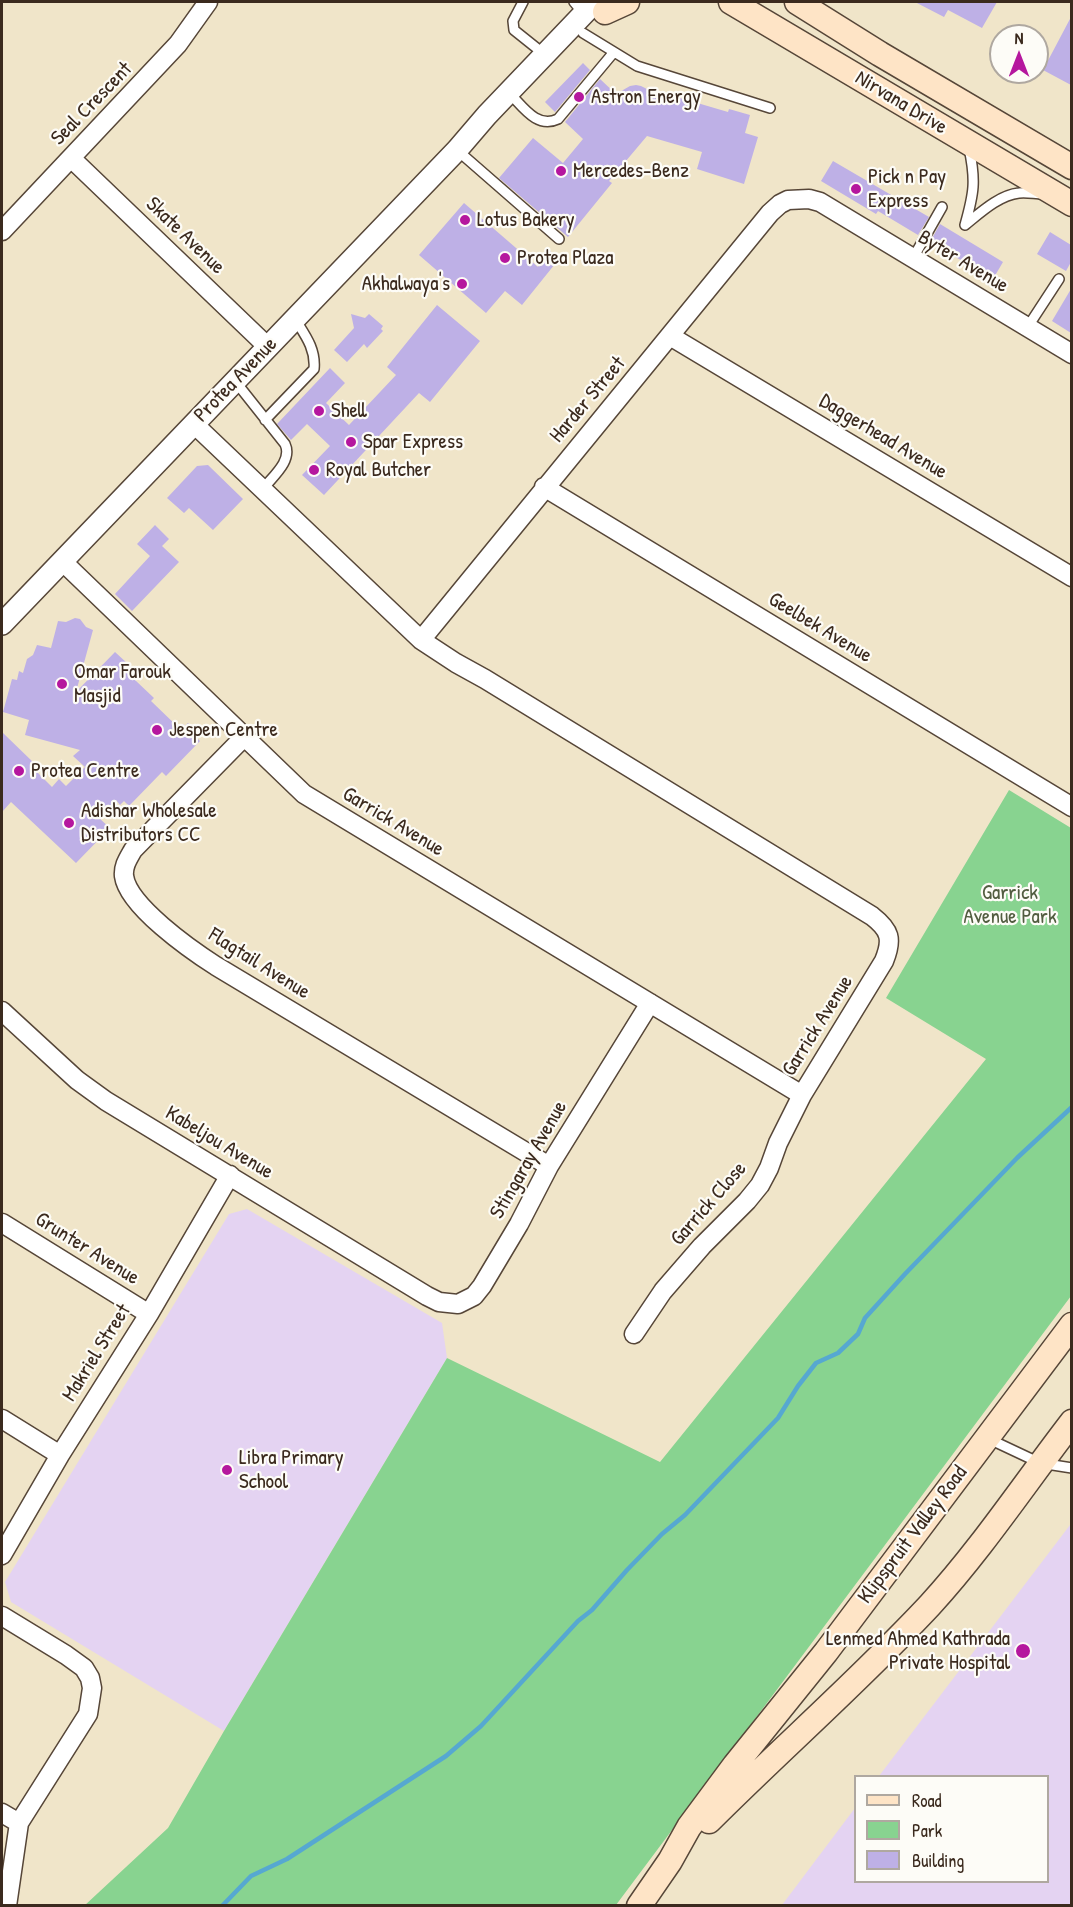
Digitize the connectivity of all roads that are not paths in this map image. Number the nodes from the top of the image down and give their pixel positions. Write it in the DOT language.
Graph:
graph roads {
  1 [pos="208,2"];
  2 [pos="523,2"];
  3 [pos="627,2"];
  4 [pos="712,2"];
  5 [pos="731,2"];
  6 [pos="797,2"];
  7 [pos="592,11"];
  8 [pos="760,20"];
  9 [pos="614,52"];
  10 [pos="544,54"];
  11 [pos="514,98"];
  12 [pos="770,108"];
  13 [pos="463,142"];
  14 [pos="968,144"];
  15 [pos="71,158"];
  16 [pos="1071,167"];
  17 [pos="797,199"];
  18 [pos="1063,199"];
  19 [pos="942,207"];
  20 [pos="2,231"];
  21 [pos="559,239"];
  22 [pos="913,258"];
  23 [pos="1059,279"];
  24 [pos="295,319"];
  25 [pos="1027,328"];
  26 [pos="670,336"];
  27 [pos="268,347"];
  28 [pos="1071,354"];
  29 [pos="235,381"];
  30 [pos="265,420"];
  31 [pos="194,424"];
  32 [pos="544,487"];
  33 [pos="262,490"];
  34 [pos="62,561"];
  35 [pos="1071,577"];
  36 [pos="10,610"];
  37 [pos="2,624"];
  38 [pos="421,640"];
  39 [pos="244,737"];
  40 [pos="1071,807"];
  41 [pos="650,1004"];
  42 [pos="2,1011"];
  43 [pos="802,1095"];
  44 [pos="549,1166"];
  45 [pos="230,1175"];
  46 [pos="2,1223"];
  47 [pos="427,1296"];
  48 [pos="149,1314"];
  49 [pos="1071,1325"];
  50 [pos="634,1334"];
  51 [pos="2,1419"];
  52 [pos="1071,1422"];
  53 [pos="987,1438"];
  54 [pos="60,1455"];
  55 [pos="1040,1462"];
  56 [pos="1071,1468"];
  57 [pos="2,1555"];
  58 [pos="2,1616"];
  59 [pos="2,1813"];
  60 [pos="19,1823"];
  61 [pos="670,1861"];
  62 [pos="7,1905"];
  63 [pos="639,1905"];
  1 -- 15 [label="street, Seal Crescent"];
  2 -- 10 [label="lane"];
  3 -- 7 [label="main road"];
  4 -- 8 [label="main road"];
  5 -- 8 [label="main road, Nirvana Drive"];
  6 -- 16 [label="main road, Nirvana Drive"];
  7 -- 9 [label="lane"];
  7 -- 10 [label="street, Protea Avenue"];
  7 -- 11 [label="street, Protea Avenue"];
  8 -- 14 [label="main road, Nirvana Drive"];
  9 -- 11 [label="lane"];
  9 -- 12 [label="lane"];
  10 -- 13 [label="street, Protea Avenue"];
  11 -- 13 [label="street, Protea Avenue"];
  13 -- 21 [label="lane"];
  13 -- 24 [label="street, Protea Avenue"];
  14 -- 18 [label="main road, Nirvana Drive"];
  14 -- 18 [label="lane"];
  15 -- 20 [label="street, Seal Crescent"];
  15 -- 27 [label="street, Skate Avenue"];
  17 -- 22 [label="street, Byter Avenue"];
  17 -- 26 [label="street, Harder Street"];
  19 -- 22 [label="lane"];
  22 -- 25 [label="street, Byter Avenue"];
  23 -- 25 [label="lane"];
  24 -- 27 [label="street, Protea Avenue"];
  24 -- 30 [label="lane"];
  25 -- 28 [label="street, Byter Avenue"];
  26 -- 32 [label="street, Harder Street"];
  26 -- 35 [label="street, Daggerhead Avenue"];
  27 -- 29 [label="street, Protea Avenue"];
  29 -- 30 [label="lane"];
  29 -- 31 [label="street, Protea Avenue"];
  30 -- 33 [label="lane"];
  31 -- 33 [label="street, Garrick Avenue"];
  31 -- 34 [label="street, Protea Avenue"];
  32 -- 38 [label="street, Harder Street"];
  32 -- 40 [label="street, Geelbek Avenue"];
  33 -- 38 [label="street, Garrick Avenue"];
  34 -- 36 [label="street, Protea Avenue"];
  34 -- 39 [label="street, Garrick Avenue"];
  36 -- 37 [label="street, Protea Avenue"];
  38 -- 43 [label="street, Garrick Avenue"];
  39 -- 41 [label="street, Garrick Avenue"];
  39 -- 44 [label="street, Flagtail Avenue"];
  41 -- 43 [label="street, Garrick Avenue"];
  41 -- 44 [label="street, Stingaray Avenue"];
  42 -- 45 [label="street, Kabeljou Avenue"];
  43 -- 50 [label="street, Garrick Close"];
  44 -- 47 [label="street, Stingaray Avenue"];
  45 -- 47 [label="street, Kabeljou Avenue"];
  45 -- 48 [label="street, Makriel Street"];
  46 -- 48 [label="street, Grunter Avenue"];
  48 -- 54 [label="street, Makriel Street"];
  49 -- 53 [label="main road, Klipspruit Valley Road"];
  51 -- 54 [label="street"];
  52 -- 55 [label="main road, Klipspruit Valley Road"];
  53 -- 55 [label="lane"];
  53 -- 61 [label="main road, Klipspruit Valley Road"];
  54 -- 57 [label="street, Makriel Street"];
  55 -- 56 [label="lane"];
  55 -- 61 [label="main road, Klipspruit Valley Road"];
  58 -- 60 [label="street"];
  59 -- 60 [label="street"];
  60 -- 62 [label="street"];
  61 -- 63 [label="main road, Klipspruit Valley Road"];
}
